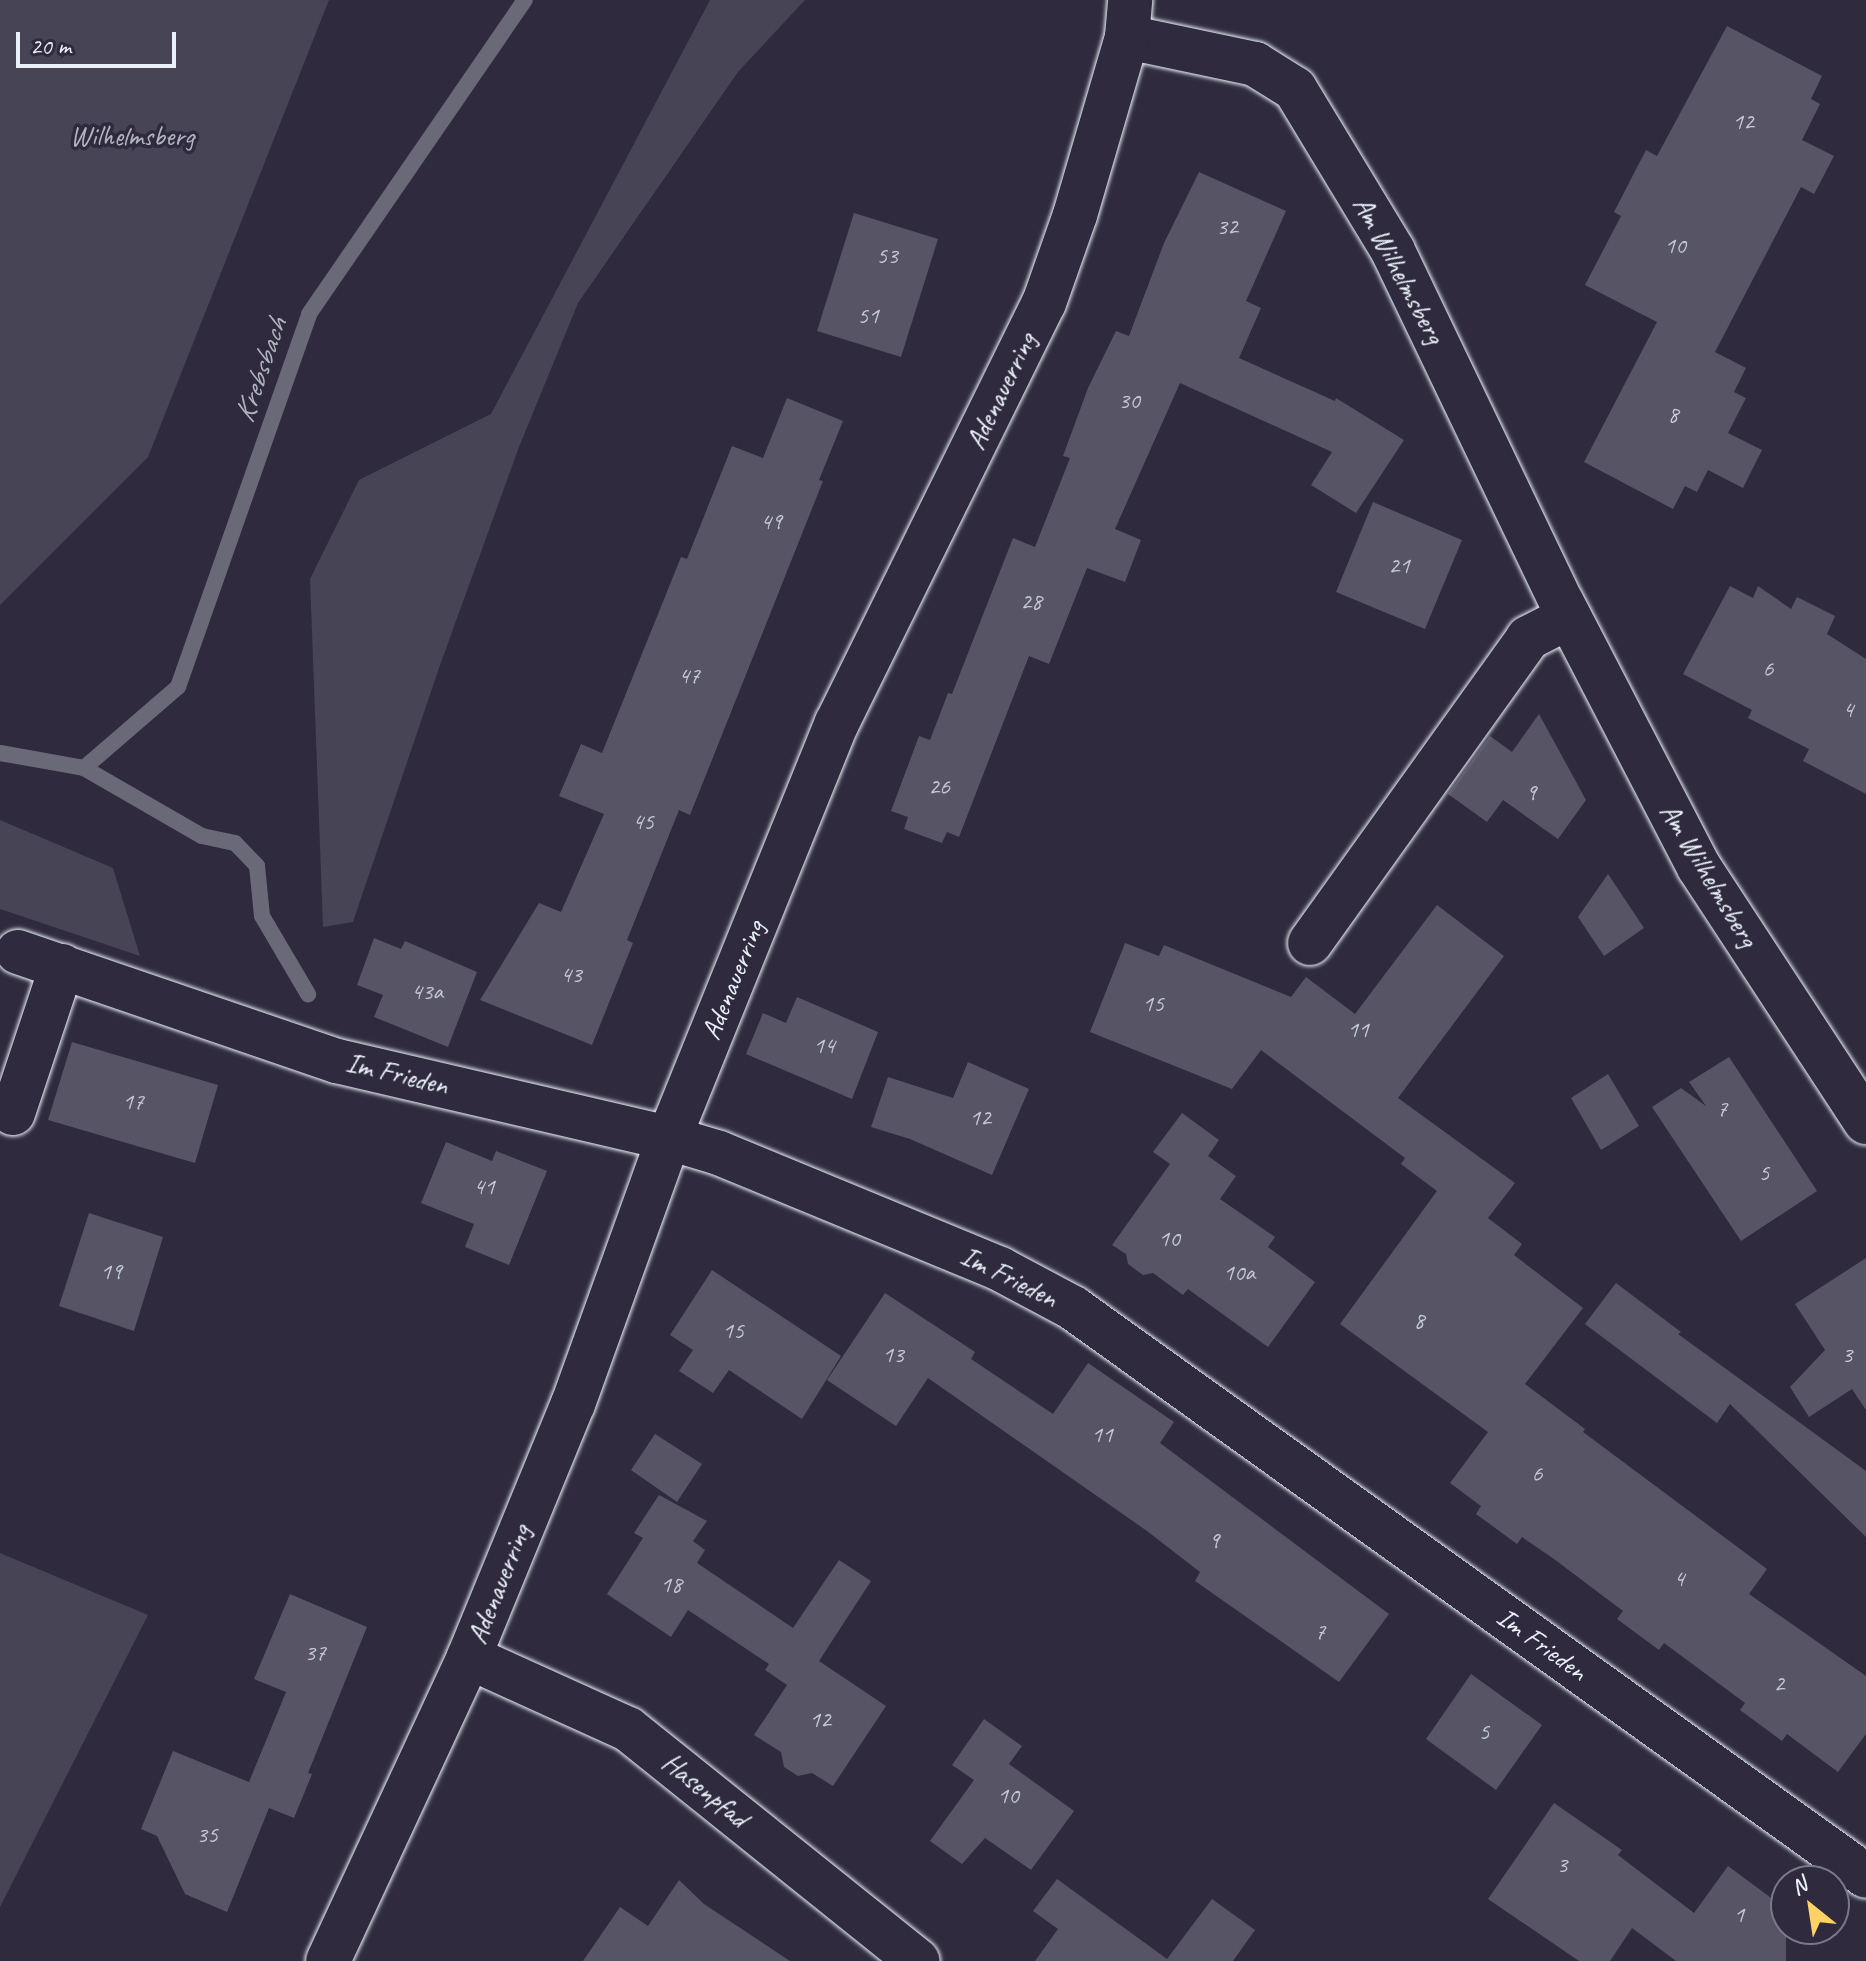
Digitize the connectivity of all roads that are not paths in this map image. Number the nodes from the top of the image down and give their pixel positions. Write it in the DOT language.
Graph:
graph roads {
  1 [pos="1128,19"];
  2 [pos="1569,617"];
  3 [pos="1310,943"];
  4 [pos="18,952"];
  5 [pos="62,966"];
  6 [pos="13,1113"];
  7 [pos="1866,1122"];
  8 [pos="669,1138"];
  9 [pos="469,1657"];
  10 [pos="1866,1876"];
  11 [pos="328,1961"];
  12 [pos="918,1961"];
  1 -- 2 [label="street, Am Wilhelmsberg"];
  1 -- 8 [label="street, Adenauerring"];
  2 -- 3 [label="street"];
  2 -- 7 [label="street, Am Wilhelmsberg"];
  4 -- 5 [label="street, Im Frieden"];
  5 -- 6 [label="street"];
  5 -- 8 [label="street, Im Frieden"];
  8 -- 9 [label="street, Adenauerring"];
  8 -- 10 [label="street, Im Frieden"];
  9 -- 11 [label="street, Adenauerring"];
  9 -- 12 [label="street, Hasenpfad"];
}
